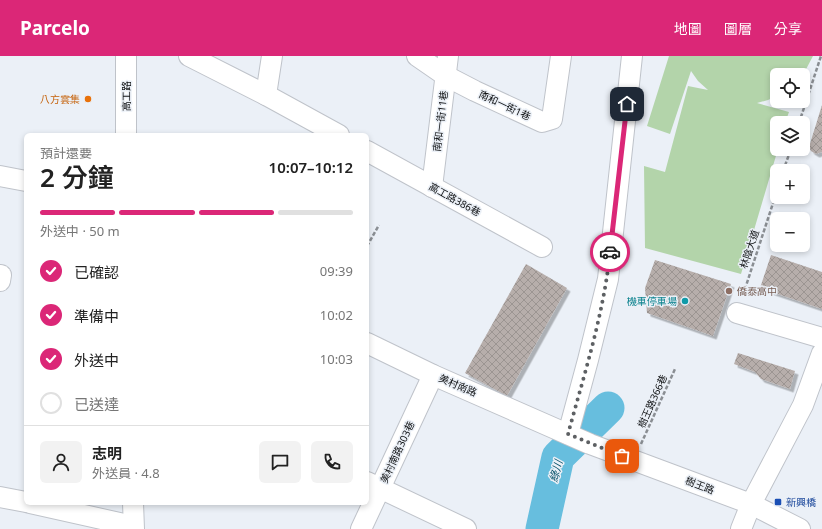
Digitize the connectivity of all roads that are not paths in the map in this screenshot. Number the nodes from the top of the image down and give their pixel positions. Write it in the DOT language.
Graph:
graph roads {
  1 [pos="126,56"];
  2 [pos="189,56"];
  3 [pos="272,56"];
  4 [pos="417,56"];
  5 [pos="448,56"];
  6 [pos="561,56"];
  7 [pos="632,56"];
  8 [pos="446,76"];
  9 [pos="266,95"];
  10 [pos="126,133"];
  11 [pos="335,133"];
  12 [pos="369,152"];
  13 [pos="0,176"];
  14 [pos="24,181"];
  15 [pos="432,186"];
  16 [pos="542,247"];
  17 [pos="737,313"];
  18 [pos="822,338"];
  19 [pos="369,344"];
  20 [pos="822,353"];
  21 [pos="433,374"];
  22 [pos="568,434"];
  23 [pos="374,485"];
  24 [pos="0,496"];
  25 [pos="24,502"];
  26 [pos="369,502"];
  27 [pos="750,504"];
  28 [pos="39,505"];
  29 [pos="133,505"];
  30 [pos="368,505"];
  31 [pos="134,527"];
  32 [pos="361,529"];
  33 [pos="466,529"];
  34 [pos="741,529"];
  35 [pos="800,529"];
  1 -- 10 [label="street, 高工路"];
  2 -- 9 [label="street"];
  3 -- 9 [label="street"];
  4 -- 8 [label="street"];
  5 -- 8 [label="street, 南和一街11巷"];
  6 -- 8 [label="street, 南和一街1巷"];
  7 -- 22 [label="street"];
  8 -- 15 [label="street, 南和一街11巷"];
  9 -- 11 [label="street"];
  12 -- 15 [label="street, 高工路386巷"];
  13 -- 14 [label="street"];
  15 -- 16 [label="street, 高工路386巷"];
  17 -- 18 [label="street"];
  19 -- 21 [label="street, 美村南路"];
  20 -- 27 [label="street"];
  21 -- 22 [label="street, 美村南路"];
  21 -- 23 [label="street, 美村南路303巷"];
  22 -- 27 [label="street, 樹王路"];
  23 -- 26 [label="street, 美村南路303巷"];
  23 -- 33 [label="street"];
  24 -- 25 [label="street"];
  27 -- 34 [label="street"];
  27 -- 35 [label="street, 樹王路"];
  28 -- 31 [label="street"];
  29 -- 31 [label="street"];
  30 -- 32 [label="street, 美村南路303巷"];
}
